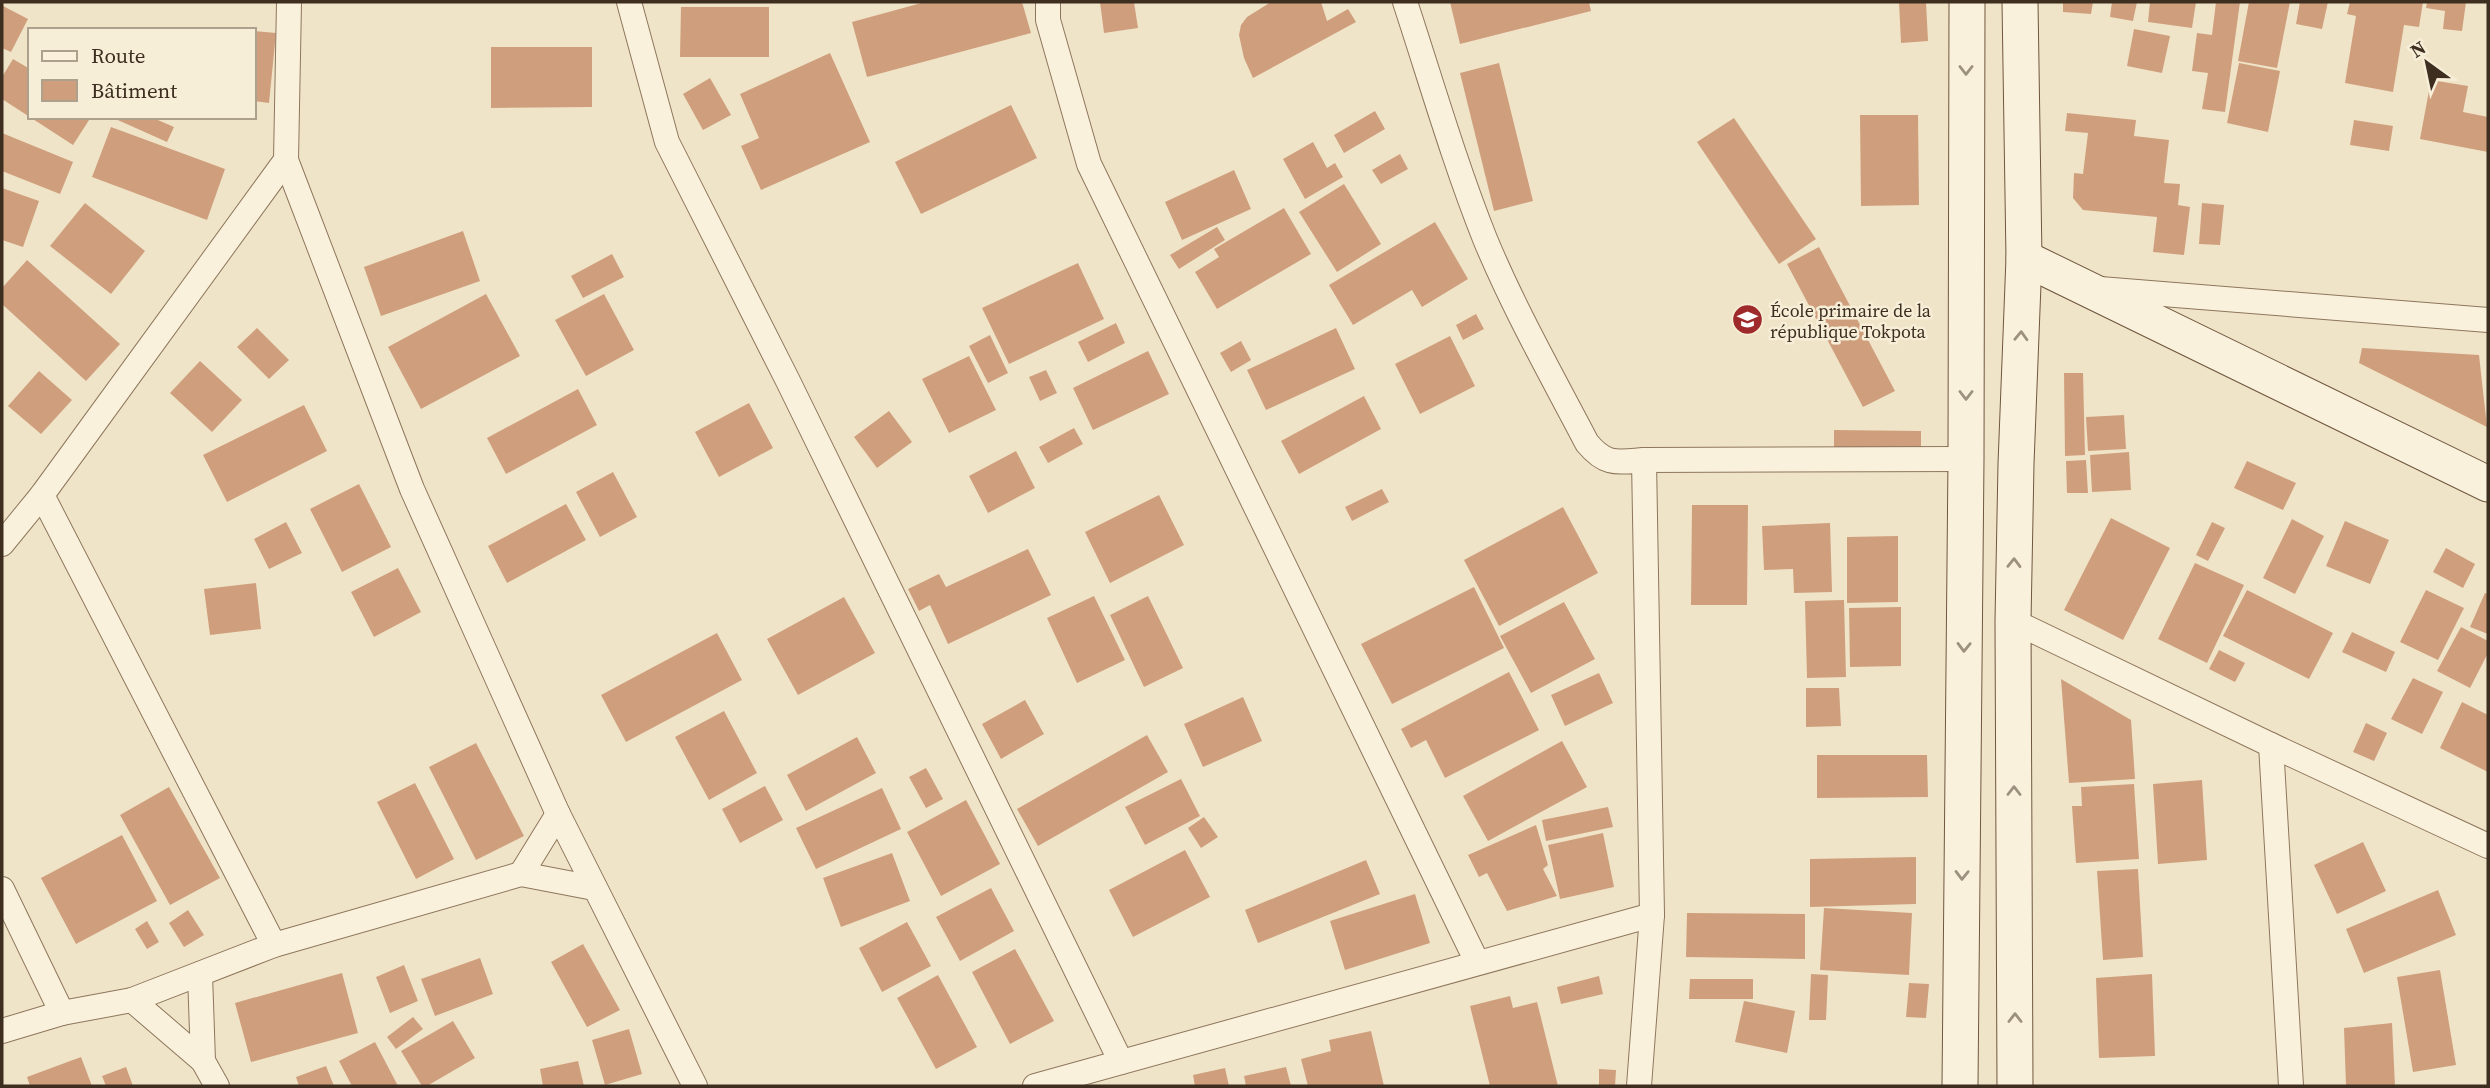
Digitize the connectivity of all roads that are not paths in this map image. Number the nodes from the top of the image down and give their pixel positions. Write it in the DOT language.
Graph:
graph roads {
  1 [pos="289,2"];
  2 [pos="629,2"];
  3 [pos="1048,2"];
  4 [pos="1405,2"];
  5 [pos="1967,2"];
  6 [pos="2020,2"];
  7 [pos="286,160"];
  8 [pos="2024,258"];
  9 [pos="2085,288"];
  10 [pos="2488,320"];
  11 [pos="1966,459"];
  12 [pos="1644,460"];
  13 [pos="2488,484"];
  14 [pos="42,495"];
  15 [pos="2,544"];
  16 [pos="2013,621"];
  17 [pos="2271,745"];
  18 [pos="558,814"];
  19 [pos="2488,846"];
  20 [pos="521,874"];
  21 [pos="594,888"];
  22 [pos="2,889"];
  23 [pos="1652,915"];
  24 [pos="274,945"];
  25 [pos="1477,962"];
  26 [pos="200,974"];
  27 [pos="132,1000"];
  28 [pos="62,1013"];
  29 [pos="2,1031"];
  30 [pos="203,1061"];
  31 [pos="1121,1062"];
  32 [pos="217,1086"];
  33 [pos="695,1086"];
  34 [pos="1035,1086"];
  35 [pos="1639,1086"];
  36 [pos="1960,1086"];
  37 [pos="2015,1086"];
  38 [pos="2291,1086"];
  1 -- 7 [label="street"];
  2 -- 31 [label="street"];
  3 -- 25 [label="street"];
  4 -- 12 [label="street"];
  5 -- 11 [label="street, one-way"];
  6 -- 8 [label="street"];
  7 -- 14 [label="street"];
  7 -- 18 [label="street"];
  8 -- 9 [label="street"];
  16 -- 8 [label="street, one-way"];
  9 -- 10 [label="street"];
  9 -- 13 [label="street"];
  11 -- 12 [label="street"];
  11 -- 36 [label="street, one-way"];
  12 -- 23 [label="street"];
  14 -- 15 [label="street"];
  14 -- 24 [label="street"];
  16 -- 17 [label="street"];
  37 -- 16 [label="street, one-way"];
  17 -- 19 [label="street"];
  17 -- 38 [label="street"];
  18 -- 20 [label="street"];
  18 -- 21 [label="street"];
  20 -- 21 [label="street"];
  20 -- 24 [label="street"];
  21 -- 33 [label="street"];
  22 -- 28 [label="street"];
  23 -- 25 [label="street"];
  23 -- 35 [label="street"];
  24 -- 26 [label="street"];
  25 -- 31 [label="street"];
  26 -- 27 [label="street"];
  26 -- 30 [label="street"];
  27 -- 28 [label="street"];
  27 -- 30 [label="street"];
  28 -- 29 [label="street"];
  30 -- 32 [label="street"];
  31 -- 34 [label="street"];
}
